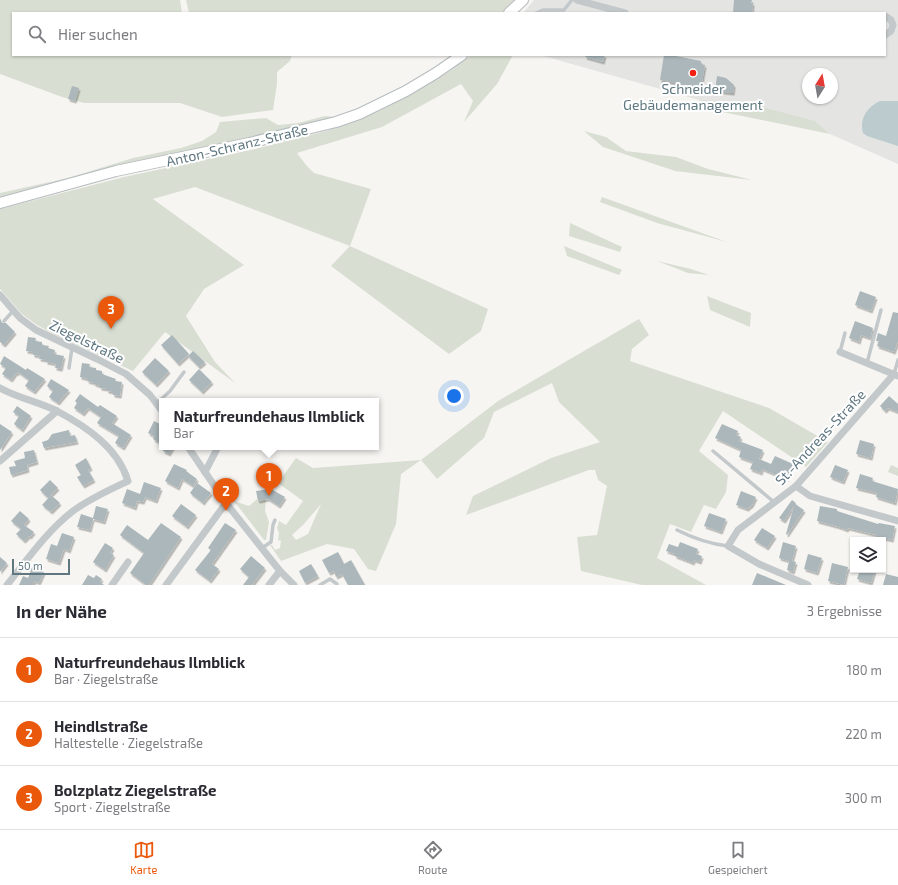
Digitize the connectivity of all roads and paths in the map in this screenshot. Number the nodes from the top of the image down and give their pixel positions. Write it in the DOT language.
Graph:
graph roads {
  1 [pos="523,0"];
  2 [pos="572,0"];
  3 [pos="577,0"];
  4 [pos="510,12"];
  5 [pos="538,12"];
  6 [pos="621,12"];
  7 [pos="886,17"];
  8 [pos="886,34"];
  9 [pos="461,56"];
  10 [pos="0,203"];
  11 [pos="0,295"];
  12 [pos="881,310"];
  13 [pos="13,311"];
  14 [pos="4,321"];
  15 [pos="845,333"];
  16 [pos="72,348"];
  17 [pos="840,352"];
  18 [pos="898,360"];
  19 [pos="867,363"];
  20 [pos="70,368"];
  21 [pos="184,372"];
  22 [pos="896,375"];
  23 [pos="2,392"];
  24 [pos="162,398"];
  25 [pos="159,401"];
  26 [pos="156,404"];
  27 [pos="159,408"];
  28 [pos="57,411"];
  29 [pos="190,450"];
  30 [pos="216,450"];
  31 [pos="713,451"];
  32 [pos="0,461"];
  33 [pos="205,472"];
  34 [pos="796,486"];
  35 [pos="226,503"];
  36 [pos="774,503"];
  37 [pos="275,520"];
  38 [pos="898,521"];
  39 [pos="677,530"];
  40 [pos="728,546"];
  41 [pos="262,548"];
  42 [pos="128,562"];
  43 [pos="280,571"];
  44 [pos="337,584"];
  45 [pos="6,585"];
  46 [pos="112,585"];
  47 [pos="166,585"];
  48 [pos="269,585"];
  49 [pos="294,585"];
  50 [pos="320,585"];
  51 [pos="808,585"];
  1 -- 4 [label="main road"];
  2 -- 5 [label="lane"];
  3 -- 6 [label="street"];
  7 -- 8 [label="street"];
  9 -- 10 [label="main road, Anton-Schranz-Straße"];
  11 -- 13 [label="street, Ziegelstraße"];
  12 -- 19 [label="lane"];
  13 -- 14 [label="lane"];
  13 -- 16 [label="street, Ziegelstraße"];
  15 -- 17 [label="lane"];
  16 -- 20 [label="lane"];
  16 -- 26 [label="street, Ziegelstraße"];
  17 -- 19 [label="street"];
  18 -- 22 [label="lane"];
  19 -- 22 [label="street"];
  21 -- 24 [label="lane"];
  22 -- 34 [label="street, St.-Andreas-Straße"];
  23 -- 28 [label="street"];
  25 -- 26 [label="lane"];
  26 -- 27 [label="street, Ziegelstraße"];
  28 -- 32 [label="street"];
  28 -- 45 [label="street"];
  29 -- 33 [label="street"];
  30 -- 33 [label="street"];
  31 -- 36 [label="lane"];
  33 -- 35 [label="street"];
  34 -- 36 [label="street, St.-Andreas-Straße"];
  34 -- 38 [label="street"];
  35 -- 41 [label="street"];
  35 -- 47 [label="street"];
  36 -- 40 [label="street, St.-Andreas-Straße"];
  37 -- 41 [label="lane"];
  39 -- 40 [label="lane"];
  40 -- 51 [label="street"];
  41 -- 43 [label="street"];
  42 -- 46 [label="street"];
  43 -- 48 [label="street"];
  43 -- 49 [label="street"];
  44 -- 50 [label="lane"];
}
